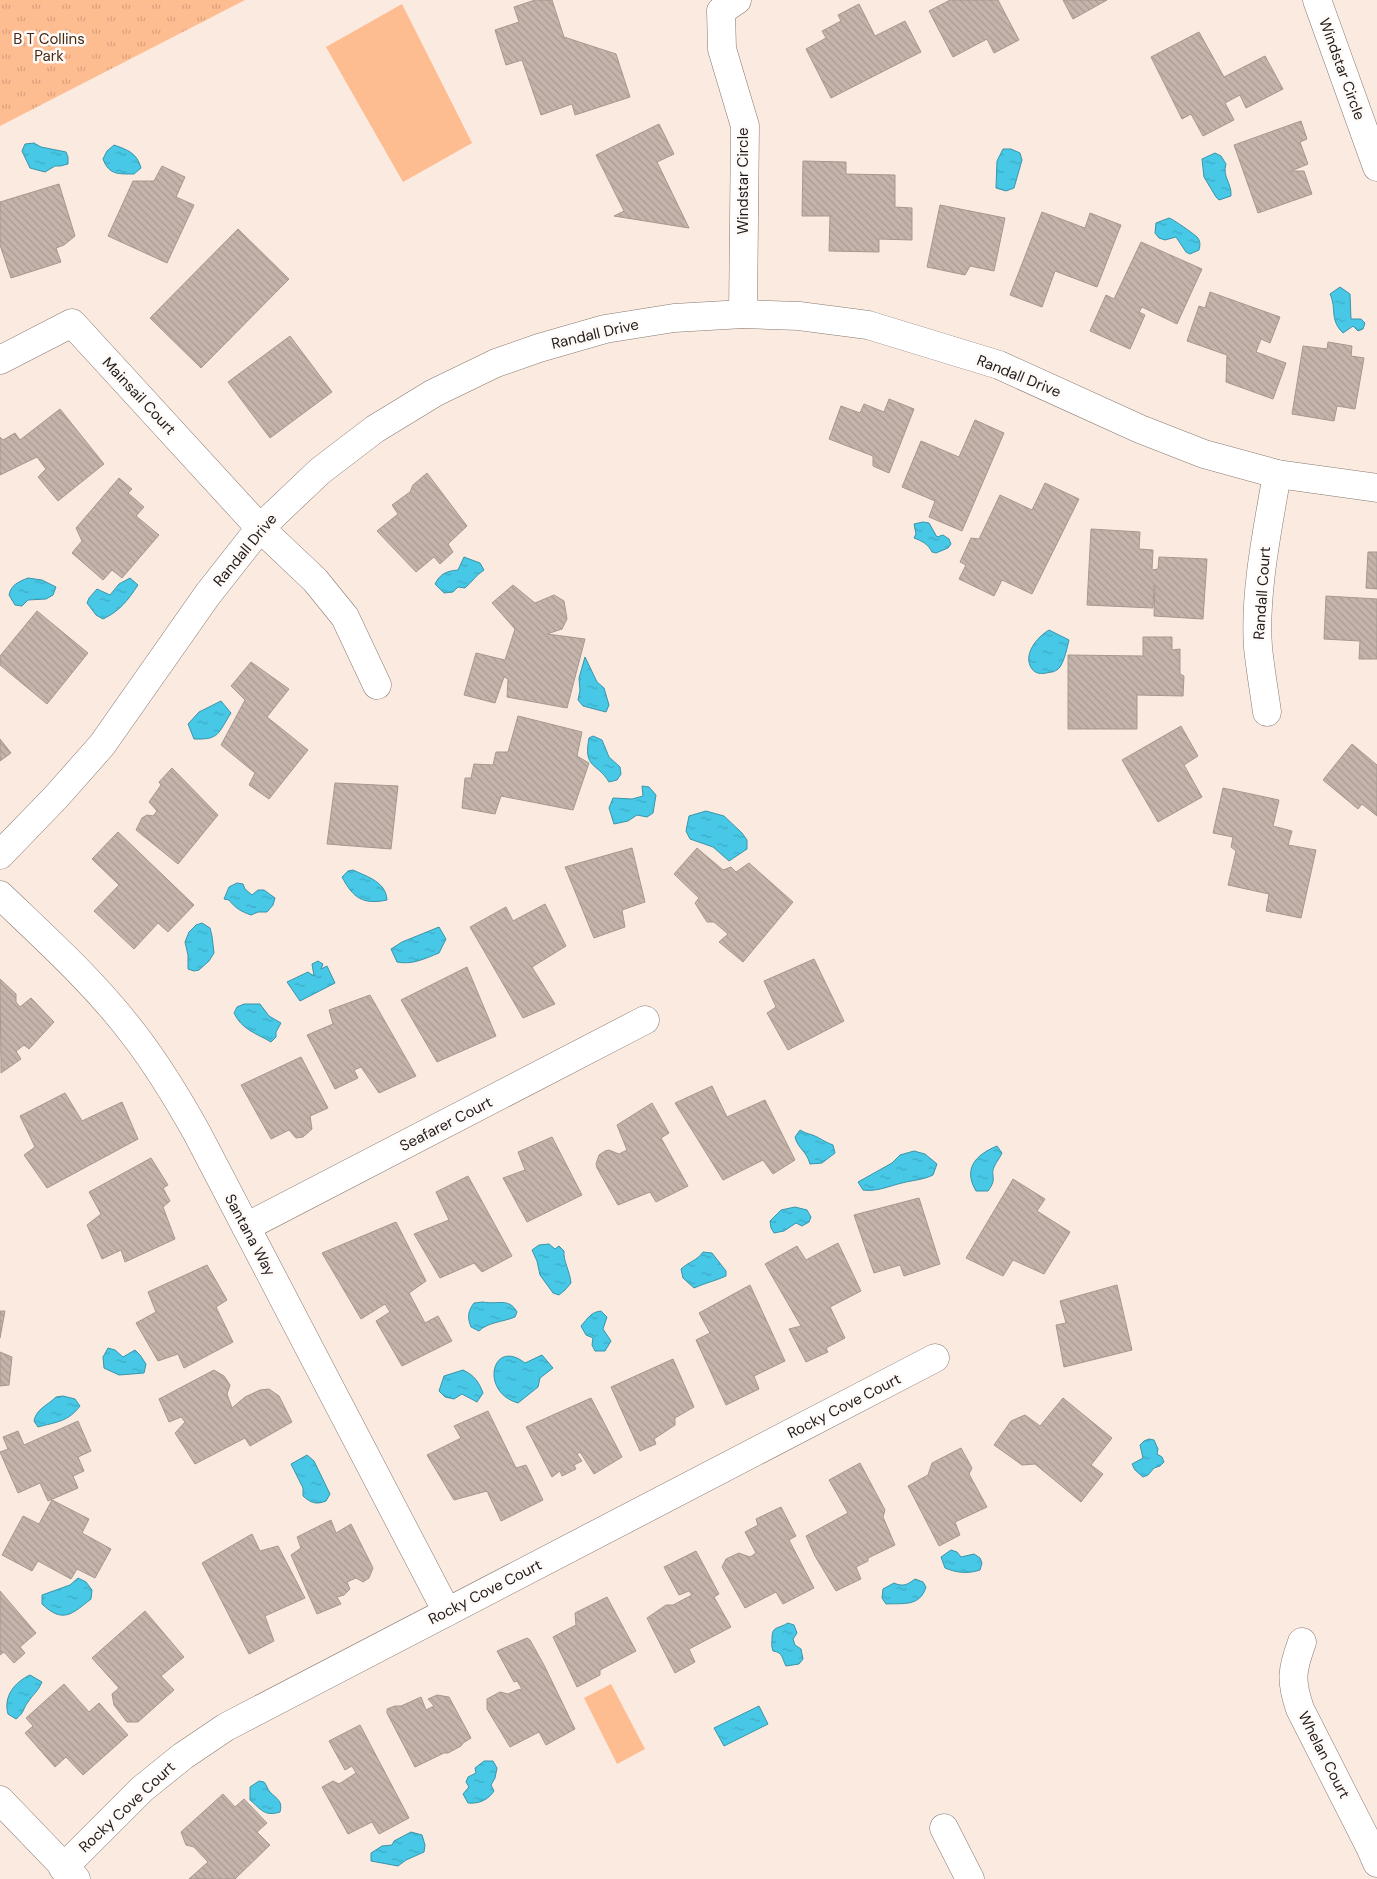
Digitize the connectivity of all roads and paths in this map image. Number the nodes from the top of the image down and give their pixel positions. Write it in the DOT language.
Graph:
graph roads {
  1 [pos="737,0"];
  2 [pos="1316,0"];
  3 [pos="1377,167"];
  4 [pos="743,314"];
  5 [pos="0,360"];
  6 [pos="1277,474"];
  7 [pos="1377,488"];
  8 [pos="260,528"];
  9 [pos="377,685"];
  10 [pos="1267,712"];
  11 [pos="0,855"];
  12 [pos="0,895"];
  13 [pos="646,1020"];
  14 [pos="246,1227"];
  15 [pos="935,1358"];
  16 [pos="447,1612"];
  17 [pos="1302,1642"];
  18 [pos="0,1800"];
  19 [pos="944,1828"];
  20 [pos="1377,1863"];
  21 [pos="70,1873"];
  22 [pos="970,1879"];
  1 -- 4 [label="street, Windstar Circle"];
  2 -- 3 [label="street, Windstar Circle"];
  4 -- 6 [label="street, Randall Drive"];
  4 -- 8 [label="street, Randall Drive"];
  5 -- 8 [label="street, Mainsail Court"];
  6 -- 7 [label="street, Randall Drive"];
  6 -- 10 [label="street, Randall Court"];
  8 -- 9 [label="street"];
  8 -- 11 [label="street, Randall Drive"];
  12 -- 14 [label="street, Santana Way"];
  13 -- 14 [label="street, Seafarer Court"];
  14 -- 16 [label="street, Santana Way"];
  15 -- 16 [label="street, Rocky Cove Court"];
  16 -- 21 [label="street, Rocky Cove Court"];
  17 -- 20 [label="street, Whelan Court"];
  18 -- 21 [label="street"];
  19 -- 22 [label="street"];
}
